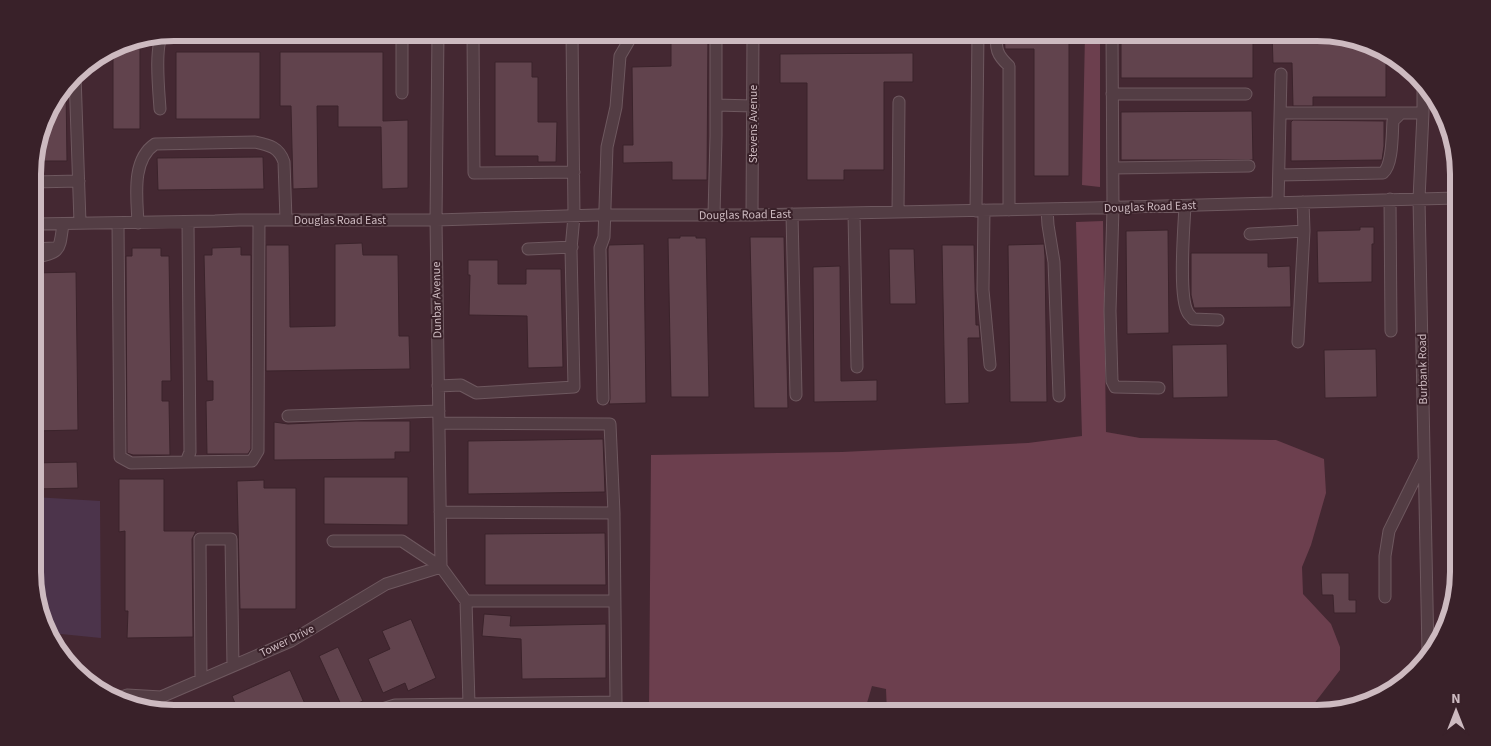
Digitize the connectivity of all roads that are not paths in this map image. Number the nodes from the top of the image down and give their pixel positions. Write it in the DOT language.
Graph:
graph roads {
  1 [pos="402,41"];
  2 [pos="438,41"];
  3 [pos="473,41"];
  4 [pos="572,41"];
  5 [pos="629,41"];
  6 [pos="716,41"];
  7 [pos="753,41"];
  8 [pos="978,41"];
  9 [pos="996,41"];
  10 [pos="1112,41"];
  11 [pos="159,42"];
  12 [pos="1281,74"];
  13 [pos="75,85"];
  14 [pos="402,93"];
  15 [pos="1112,94"];
  16 [pos="1246,94"];
  17 [pos="1423,94"];
  18 [pos="899,102"];
  19 [pos="716,105"];
  20 [pos="753,106"];
  21 [pos="160,109"];
  22 [pos="1281,113"];
  23 [pos="1401,113"];
  24 [pos="1423,113"];
  25 [pos="1249,166"];
  26 [pos="1113,168"];
  27 [pos="574,172"];
  28 [pos="1279,175"];
  29 [pos="79,181"];
  30 [pos="42,182"];
  31 [pos="1450,198"];
  32 [pos="1419,199"];
  33 [pos="1390,200"];
  34 [pos="1303,202"];
  35 [pos="1278,203"];
  36 [pos="1185,206"];
  37 [pos="1113,208"];
  38 [pos="1047,209"];
  39 [pos="980,210"];
  40 [pos="1009,210"];
  41 [pos="898,212"];
  42 [pos="854,213"];
  43 [pos="792,214"];
  44 [pos="714,215"];
  45 [pos="752,215"];
  46 [pos="574,216"];
  47 [pos="605,216"];
  48 [pos="259,220"];
  49 [pos="286,220"];
  50 [pos="436,220"];
  51 [pos="188,222"];
  52 [pos="80,223"];
  53 [pos="118,223"];
  54 [pos="138,223"];
  55 [pos="42,224"];
  56 [pos="63,224"];
  57 [pos="1304,231"];
  58 [pos="1250,234"];
  59 [pos="572,247"];
  60 [pos="59,248"];
  61 [pos="42,249"];
  62 [pos="528,249"];
  63 [pos="42,256"];
  64 [pos="1218,320"];
  65 [pos="1391,331"];
  66 [pos="1298,342"];
  67 [pos="990,365"];
  68 [pos="857,368"];
  69 [pos="438,386"];
  70 [pos="1159,388"];
  71 [pos="796,395"];
  72 [pos="1059,396"];
  73 [pos="603,399"];
  74 [pos="288,416"];
  75 [pos="439,417"];
  76 [pos="1424,458"];
  77 [pos="186,462"];
  78 [pos="440,512"];
  79 [pos="614,513"];
  80 [pos="333,541"];
  81 [pos="441,567"];
  82 [pos="1385,598"];
  83 [pos="466,600"];
  84 [pos="615,601"];
  85 [pos="1428,645"];
  86 [pos="233,666"];
  87 [pos="201,680"];
  88 [pos="125,696"];
  89 [pos="469,705"];
  90 [pos="617,705"];
  1 -- 14 [label="street"];
  2 -- 50 [label="street, Dunbar Avenue"];
  3 -- 27 [label="street"];
  4 -- 27 [label="street"];
  5 -- 47 [label="street"];
  6 -- 19 [label="street"];
  7 -- 20 [label="street, Stevens Avenue"];
  8 -- 39 [label="street"];
  9 -- 40 [label="street"];
  10 -- 15 [label="street"];
  11 -- 21 [label="street"];
  12 -- 22 [label="street"];
  13 -- 29 [label="street"];
  15 -- 16 [label="street"];
  15 -- 26 [label="street"];
  17 -- 24 [label="street, Burbank Road"];
  18 -- 41 [label="street"];
  19 -- 20 [label="street"];
  19 -- 44 [label="street"];
  20 -- 45 [label="street, Stevens Avenue"];
  22 -- 23 [label="street"];
  22 -- 28 [label="street"];
  23 -- 24 [label="street"];
  23 -- 28 [label="street"];
  24 -- 32 [label="street, Burbank Road"];
  25 -- 26 [label="street"];
  26 -- 37 [label="street"];
  27 -- 46 [label="street"];
  28 -- 35 [label="street"];
  29 -- 30 [label="street"];
  29 -- 52 [label="street"];
  31 -- 32 [label="street, Douglas Road East"];
  32 -- 33 [label="street, Douglas Road East"];
  32 -- 76 [label="street, Burbank Road"];
  33 -- 34 [label="street, Douglas Road East"];
  33 -- 65 [label="street"];
  34 -- 35 [label="street, Douglas Road East"];
  34 -- 57 [label="street"];
  35 -- 36 [label="street, Douglas Road East"];
  36 -- 37 [label="street, Douglas Road East"];
  36 -- 64 [label="street"];
  37 -- 38 [label="street, Douglas Road East"];
  37 -- 70 [label="street"];
  38 -- 40 [label="street, Douglas Road East"];
  38 -- 72 [label="street"];
  39 -- 40 [label="street, Douglas Road East"];
  39 -- 41 [label="street, Douglas Road East"];
  39 -- 67 [label="street"];
  41 -- 42 [label="street, Douglas Road East"];
  42 -- 43 [label="street, Douglas Road East"];
  42 -- 68 [label="street"];
  43 -- 45 [label="street, Douglas Road East"];
  43 -- 71 [label="street"];
  44 -- 45 [label="street, Douglas Road East"];
  44 -- 47 [label="street, Douglas Road East"];
  46 -- 47 [label="street, Douglas Road East"];
  46 -- 50 [label="street, Douglas Road East"];
  46 -- 59 [label="street"];
  47 -- 73 [label="street"];
  48 -- 49 [label="street, Douglas Road East"];
  48 -- 51 [label="street, Douglas Road East"];
  48 -- 77 [label="street"];
  49 -- 50 [label="street, Douglas Road East"];
  49 -- 54 [label="street"];
  50 -- 69 [label="street, Dunbar Avenue"];
  51 -- 54 [label="street, Douglas Road East"];
  51 -- 77 [label="street"];
  52 -- 53 [label="street, Douglas Road East"];
  52 -- 56 [label="street, Douglas Road East"];
  53 -- 54 [label="street, Douglas Road East"];
  53 -- 77 [label="street"];
  55 -- 56 [label="street, Douglas Road East"];
  56 -- 60 [label="street"];
  57 -- 58 [label="street"];
  57 -- 66 [label="street"];
  59 -- 62 [label="street"];
  59 -- 69 [label="street"];
  60 -- 61 [label="street"];
  60 -- 63 [label="street"];
  69 -- 75 [label="street, Dunbar Avenue"];
  74 -- 75 [label="street"];
  75 -- 78 [label="street, Dunbar Avenue"];
  75 -- 79 [label="street"];
  76 -- 82 [label="street"];
  76 -- 85 [label="street, Burbank Road"];
  78 -- 79 [label="street"];
  78 -- 81 [label="street, Dunbar Avenue"];
  79 -- 84 [label="street"];
  80 -- 81 [label="street"];
  81 -- 83 [label="street"];
  81 -- 86 [label="street, Tower Drive"];
  83 -- 84 [label="street"];
  83 -- 89 [label="street"];
  84 -- 90 [label="street"];
  86 -- 87 [label="street, Tower Drive"];
  86 -- 87 [label="street"];
  87 -- 88 [label="street, Tower Drive"];
}
